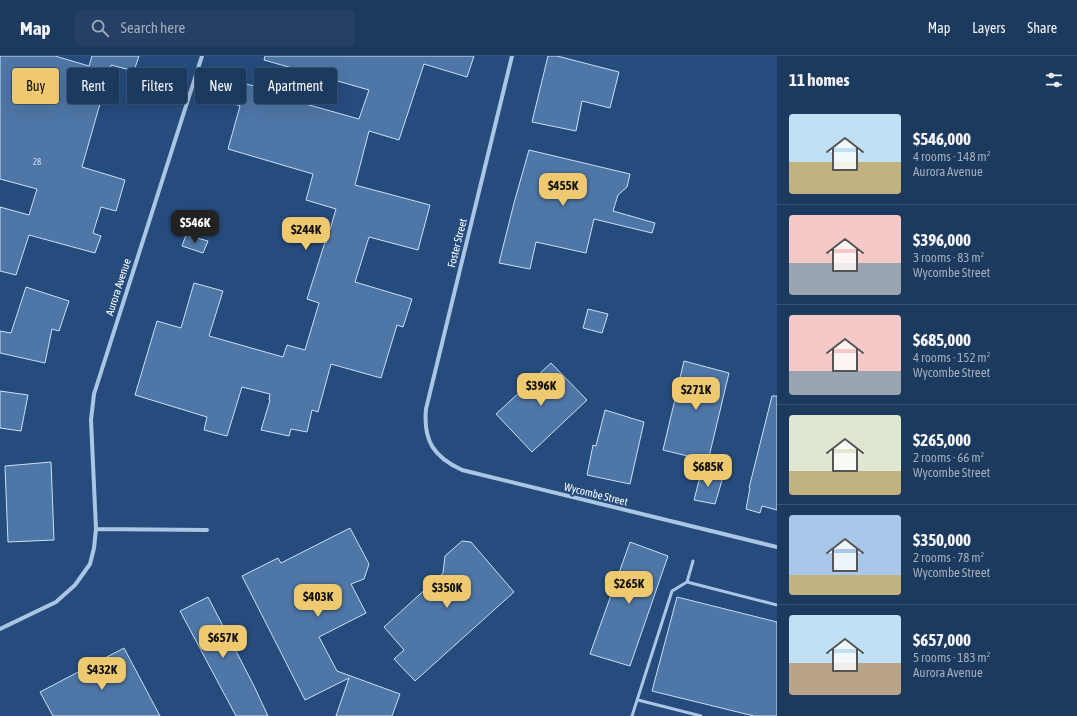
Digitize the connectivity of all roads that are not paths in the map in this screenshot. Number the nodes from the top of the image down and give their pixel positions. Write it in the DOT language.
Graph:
graph roads {
  1 [pos="202,56"];
  2 [pos="512,56"];
  3 [pos="427,434"];
  4 [pos="96,530"];
  5 [pos="207,530"];
  6 [pos="777,546"];
  7 [pos="693,561"];
  8 [pos="687,582"];
  9 [pos="777,605"];
  10 [pos="0,629"];
  11 [pos="638,700"];
  12 [pos="632,716"];
  13 [pos="701,716"];
  1 -- 4 [label="street, Aurora Avenue"];
  2 -- 3 [label="street, Foster Street"];
  3 -- 6 [label="street, Wycombe Street"];
  4 -- 5 [label="street"];
  4 -- 10 [label="street, Aurora Avenue"];
  7 -- 8 [label="lane"];
  8 -- 9 [label="lane"];
  8 -- 11 [label="lane"];
  11 -- 12 [label="lane"];
  11 -- 13 [label="lane"];
}
